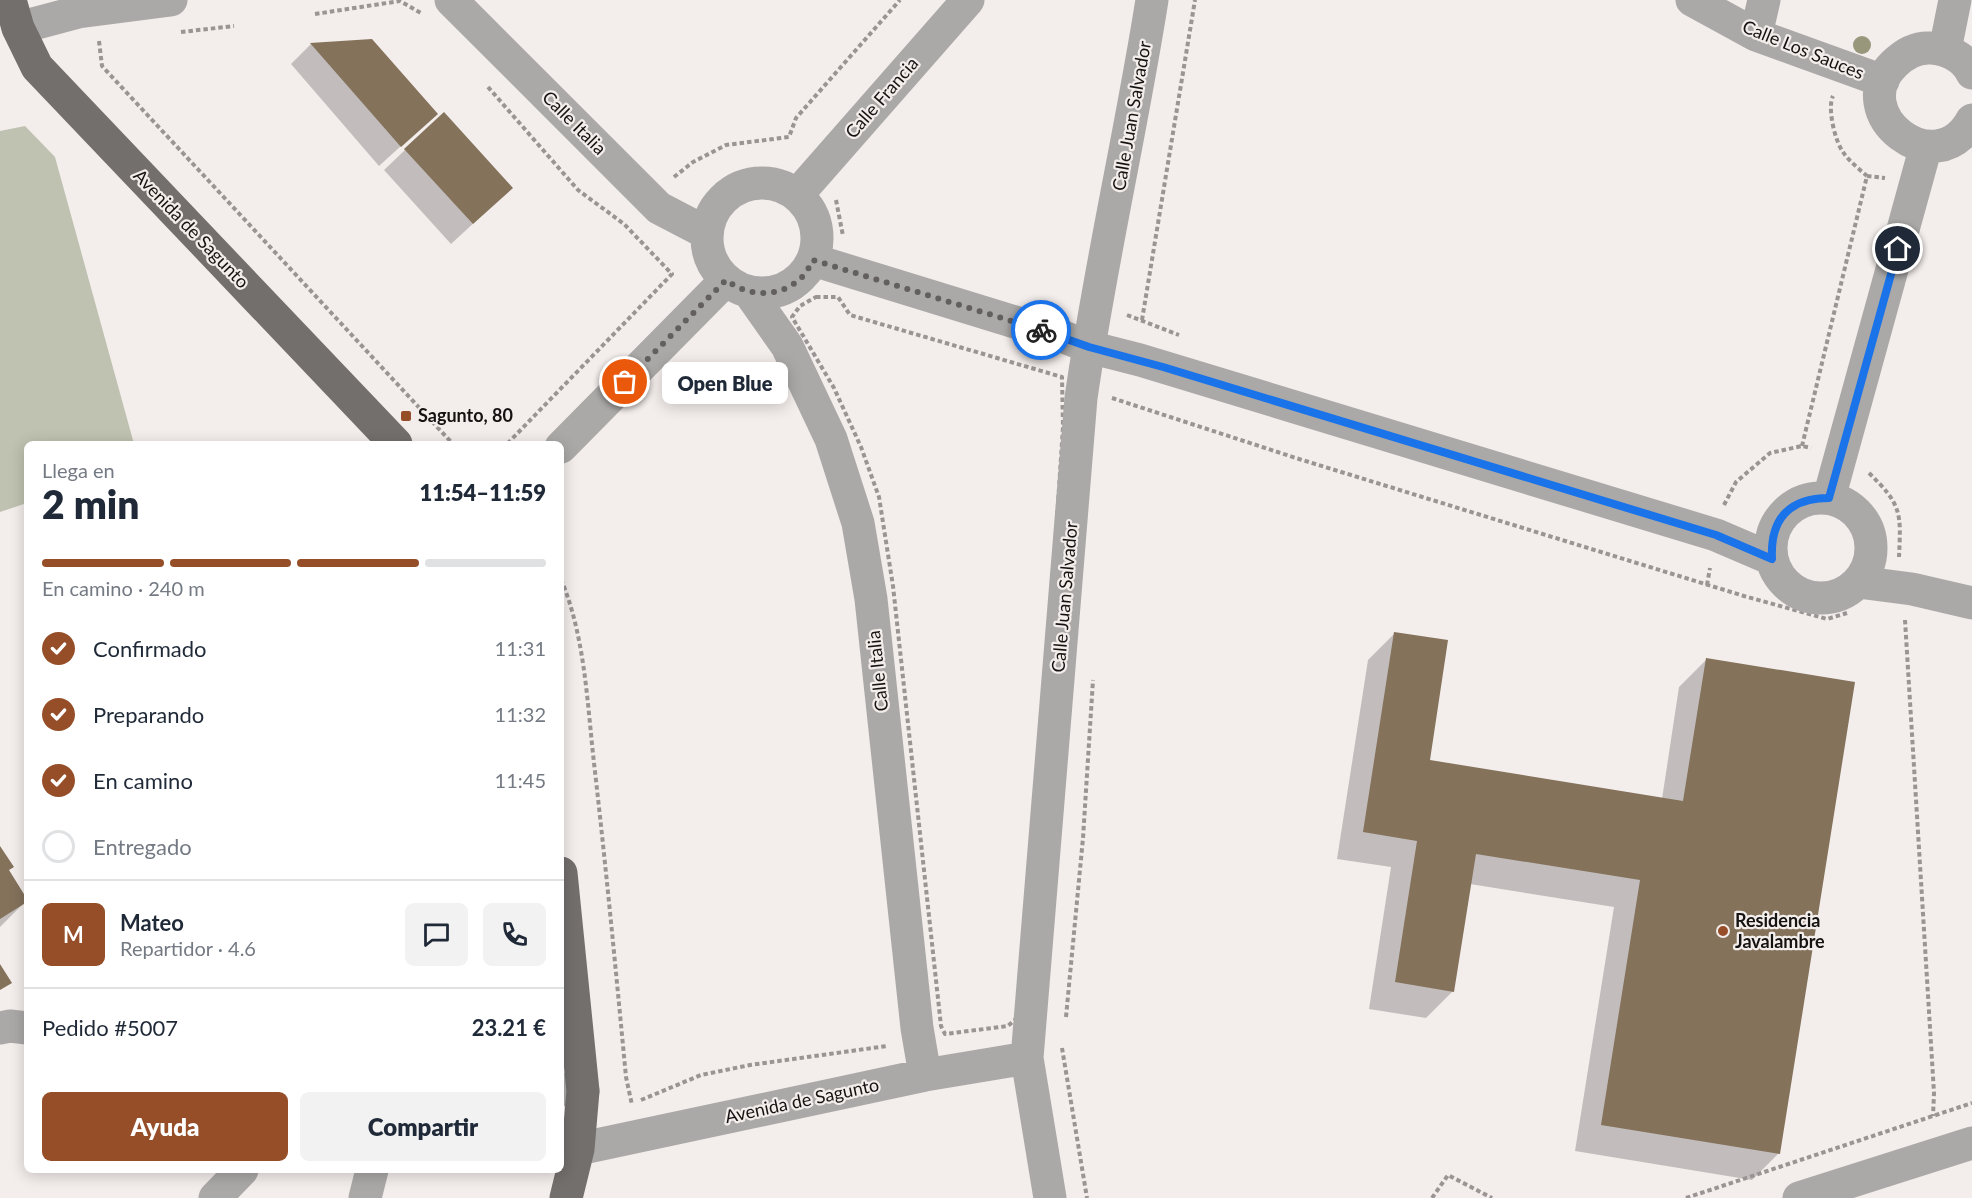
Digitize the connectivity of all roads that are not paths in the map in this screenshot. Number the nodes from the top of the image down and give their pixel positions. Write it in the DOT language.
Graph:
graph roads {
  1 [pos="171,0"];
  2 [pos="968,0"];
  3 [pos="1152,0"];
  4 [pos="1692,0"];
  5 [pos="1764,0"];
  6 [pos="1955,0"];
  7 [pos="439,8"];
  8 [pos="14,14"];
  9 [pos="1756,34"];
  10 [pos="1945,50"];
  11 [pos="1972,74"];
  12 [pos="1882,81"];
  13 [pos="1972,120"];
  14 [pos="1926,146"];
  15 [pos="797,195"];
  16 [pos="707,233"];
  17 [pos="813,260"];
  18 [pos="737,286"];
  19 [pos="1089,347"];
  20 [pos="393,441"];
  21 [pos="564,444"];
  22 [pos="1829,498"];
  23 [pos="1772,559"];
  24 [pos="1858,597"];
  25 [pos="1972,603"];
  26 [pos="564,932"];
  27 [pos="0,1028"];
  28 [pos="24,1028"];
  29 [pos="1027,1058"];
  30 [pos="925,1075"];
  31 [pos="572,1090"];
  32 [pos="1972,1143"];
  33 [pos="578,1149"];
  34 [pos="240,1173"];
  35 [pos="371,1173"];
  36 [pos="215,1198"];
  37 [pos="365,1198"];
  38 [pos="566,1198"];
  39 [pos="1050,1198"];
  40 [pos="1799,1198"];
  1 -- 8 [label="street"];
  2 -- 15 [label="street, Calle Francia"];
  3 -- 19 [label="street, Calle Juan Salvador"];
  4 -- 9 [label="street, Calle Los Sauces"];
  5 -- 9 [label="street"];
  6 -- 10 [label="street"];
  7 -- 16 [label="street, Calle Italia"];
  8 -- 20 [label="main road, Avenida de Sagunto"];
  9 -- 12 [label="street, Calle Los Sauces"];
  10 -- 11 [label="street"];
  10 -- 12 [label="street"];
  12 -- 14 [label="street"];
  13 -- 14 [label="street"];
  14 -- 22 [label="street"];
  15 -- 16 [label="street"];
  15 -- 17 [label="street"];
  16 -- 18 [label="street"];
  17 -- 18 [label="street"];
  17 -- 19 [label="street"];
  18 -- 21 [label="street"];
  18 -- 30 [label="street, Calle Italia"];
  19 -- 23 [label="street"];
  19 -- 29 [label="street, Calle Juan Salvador"];
  22 -- 23 [label="street"];
  22 -- 24 [label="street"];
  23 -- 24 [label="street"];
  24 -- 25 [label="street"];
  26 -- 31 [label="main road"];
  27 -- 28 [label="street"];
  29 -- 30 [label="street, Avenida de Sagunto"];
  29 -- 39 [label="street, Calle Juan Salvador"];
  30 -- 33 [label="street, Avenida de Sagunto"];
  31 -- 33 [label="main road"];
  32 -- 40 [label="street"];
  33 -- 38 [label="main road"];
  34 -- 36 [label="street"];
  35 -- 37 [label="street"];
}
